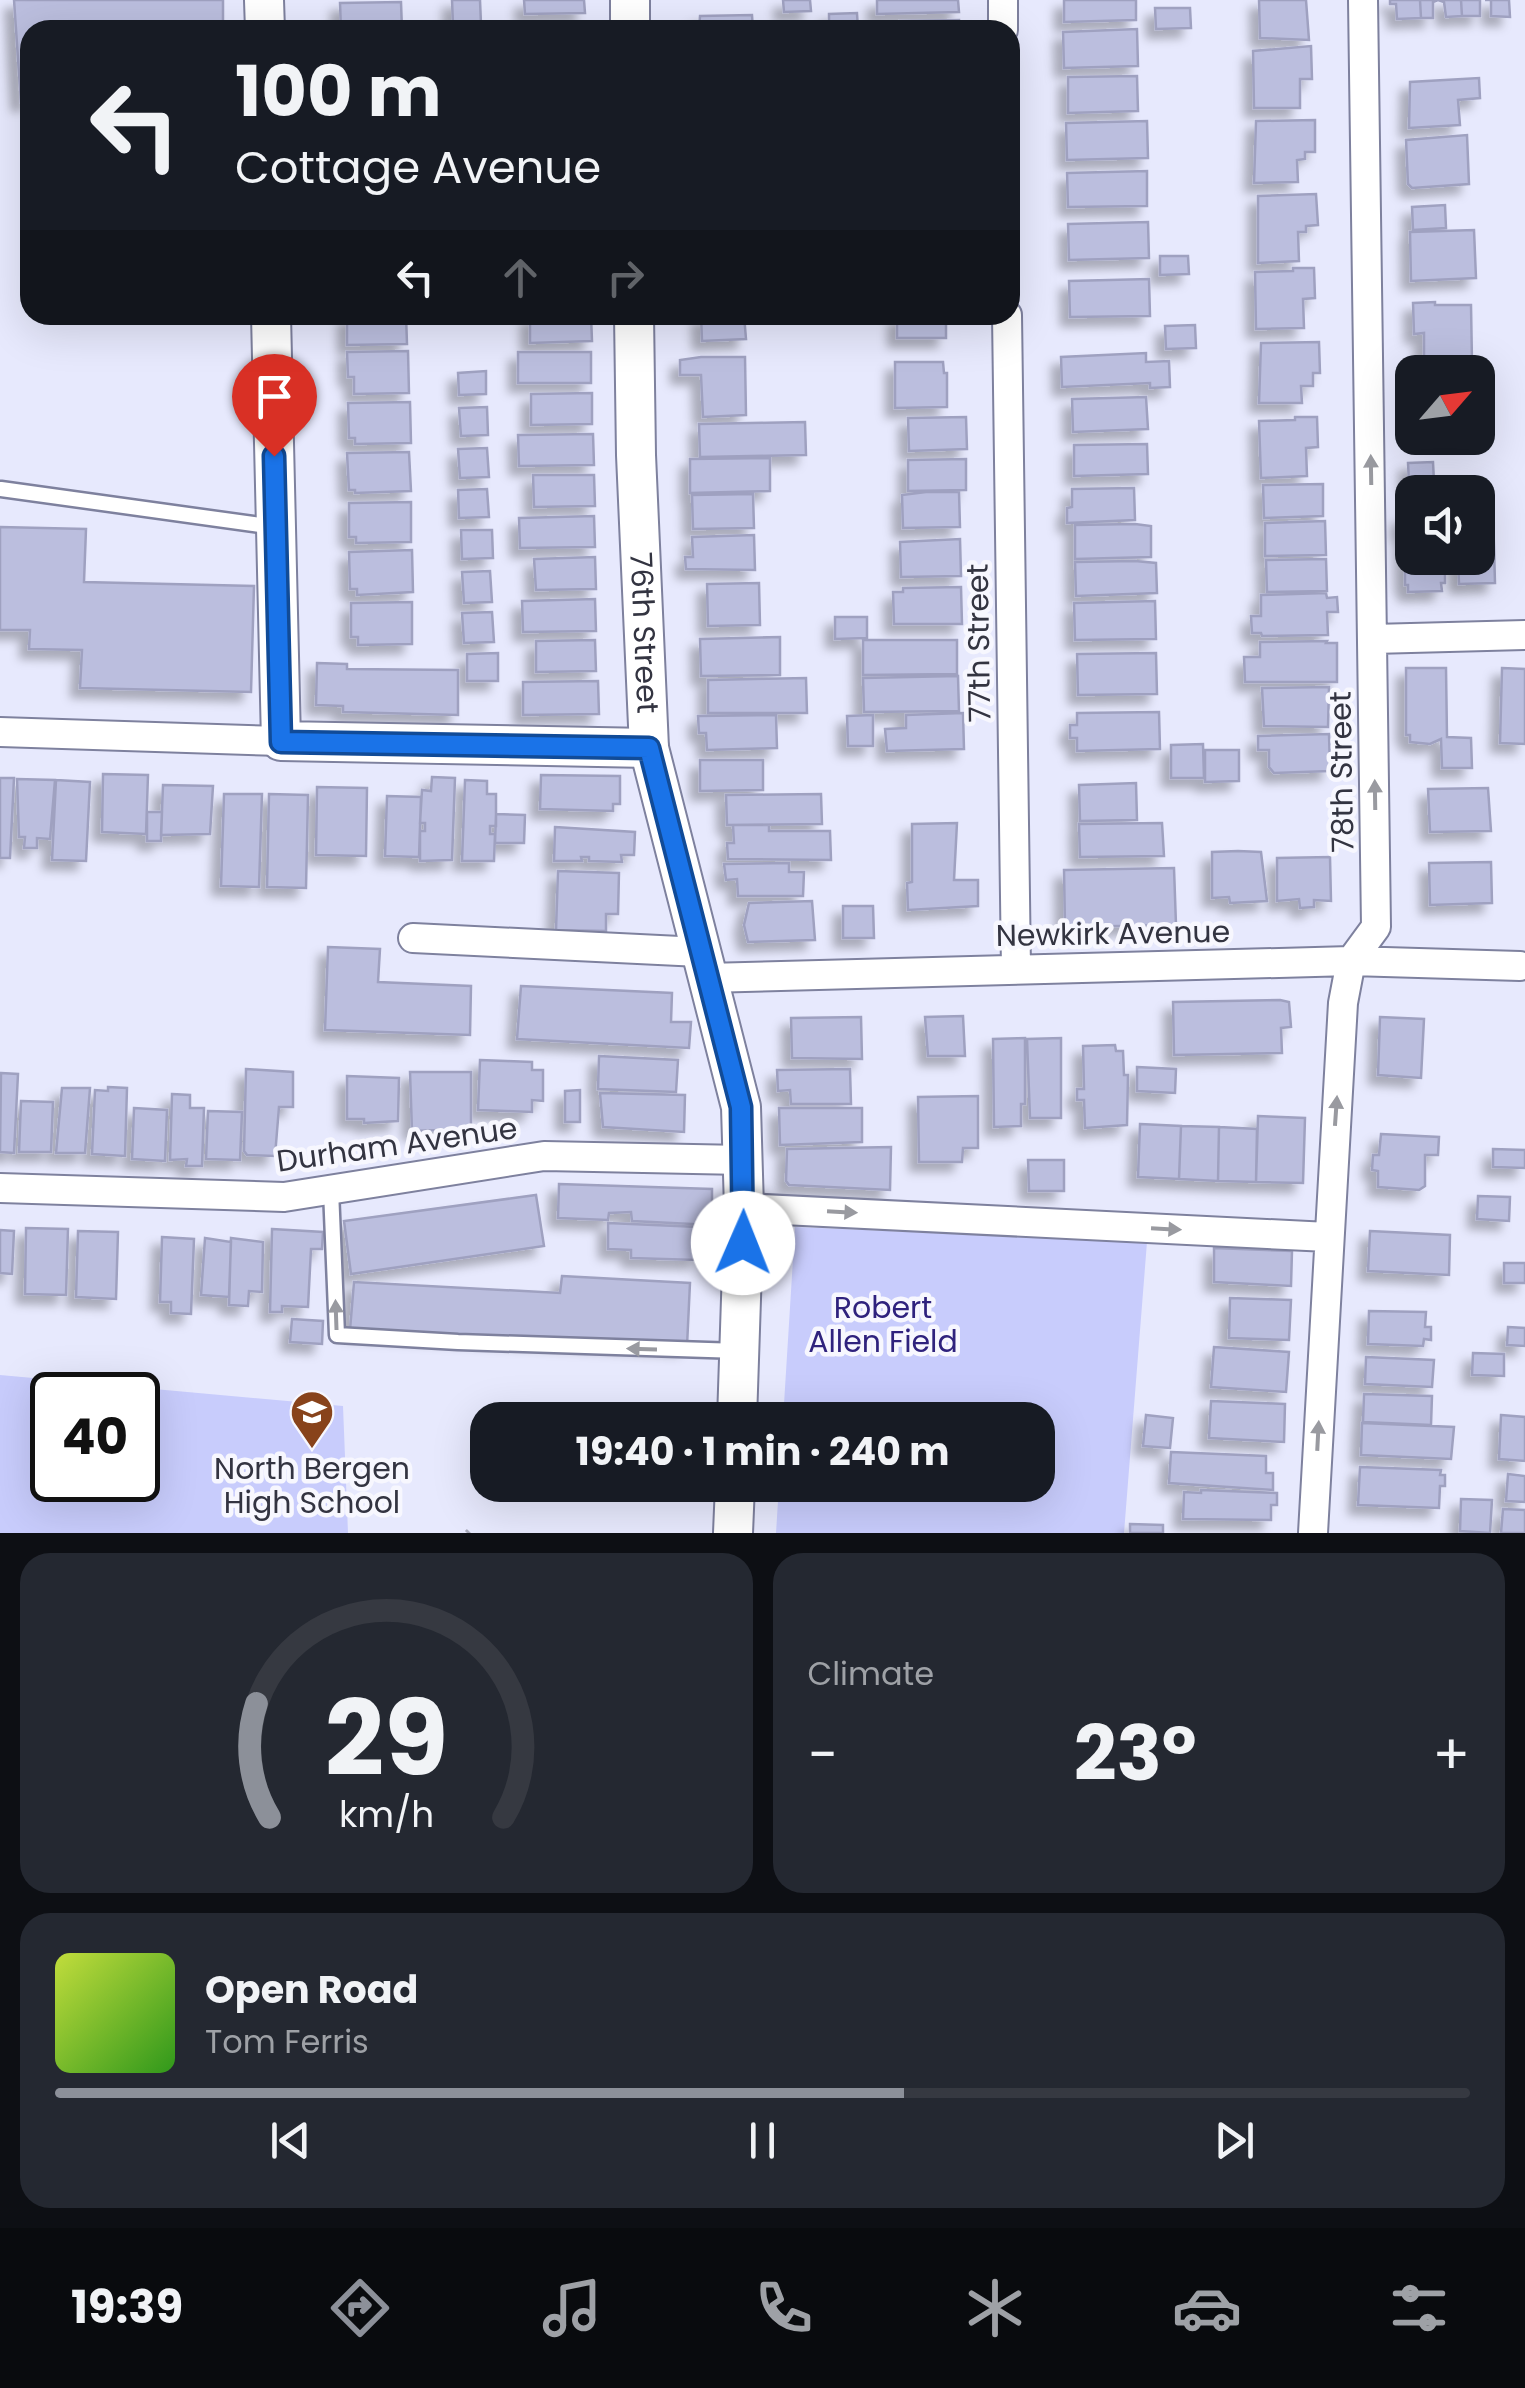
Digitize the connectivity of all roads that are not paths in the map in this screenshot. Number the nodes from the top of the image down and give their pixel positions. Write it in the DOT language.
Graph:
graph roads {
  1 [pos="1363,0"];
  2 [pos="271,325"];
  3 [pos="634,325"];
  4 [pos="1007,325"];
  5 [pos="1,488"];
  6 [pos="276,527"];
  7 [pos="1525,635"];
  8 [pos="1373,639"];
  9 [pos="0,732"];
  10 [pos="281,742"];
  11 [pos="649,748"];
  12 [pos="413,938"];
  13 [pos="1351,960"];
  14 [pos="704,965"];
  15 [pos="1520,966"];
  16 [pos="1016,969"];
  17 [pos="743,1160"];
  18 [pos="0,1188"];
  19 [pos="331,1190"];
  20 [pos="744,1208"];
  21 [pos="1328,1237"];
  22 [pos="740,1350"];
  23 [pos="738,1402"];
  24 [pos="734,1502"];
  25 [pos="733,1533"];
  26 [pos="1313,1533"];
  8 -- 1 [label="street, 78th Street, one-way"];
  2 -- 6 [label="street"];
  3 -- 11 [label="street, 76th Street"];
  4 -- 16 [label="street, 77th Street"];
  5 -- 6 [label="lane"];
  6 -- 10 [label="street"];
  7 -- 8 [label="street"];
  13 -- 8 [label="street, 78th Street, one-way"];
  9 -- 10 [label="street"];
  10 -- 11 [label="street"];
  11 -- 14 [label="street, 76th Street"];
  12 -- 14 [label="street, Newkirk Avenue"];
  13 -- 15 [label="street, Newkirk Avenue"];
  13 -- 16 [label="street, Newkirk Avenue"];
  21 -- 13 [label="street, 78th Street, one-way"];
  14 -- 16 [label="street, Newkirk Avenue"];
  14 -- 17 [label="street, 76th Street"];
  17 -- 19 [label="street, Durham Avenue"];
  17 -- 20 [label="street, 76th Street"];
  18 -- 19 [label="street, Durham Avenue"];
  22 -- 19 [label="lane, one-way"];
  20 -- 21 [label="street, one-way"];
  20 -- 22 [label="street, 76th Street"];
  26 -- 21 [label="street, 78th Street, one-way"];
  22 -- 23 [label="street, 76th Street"];
  24 -- 25 [label="street"];
}
